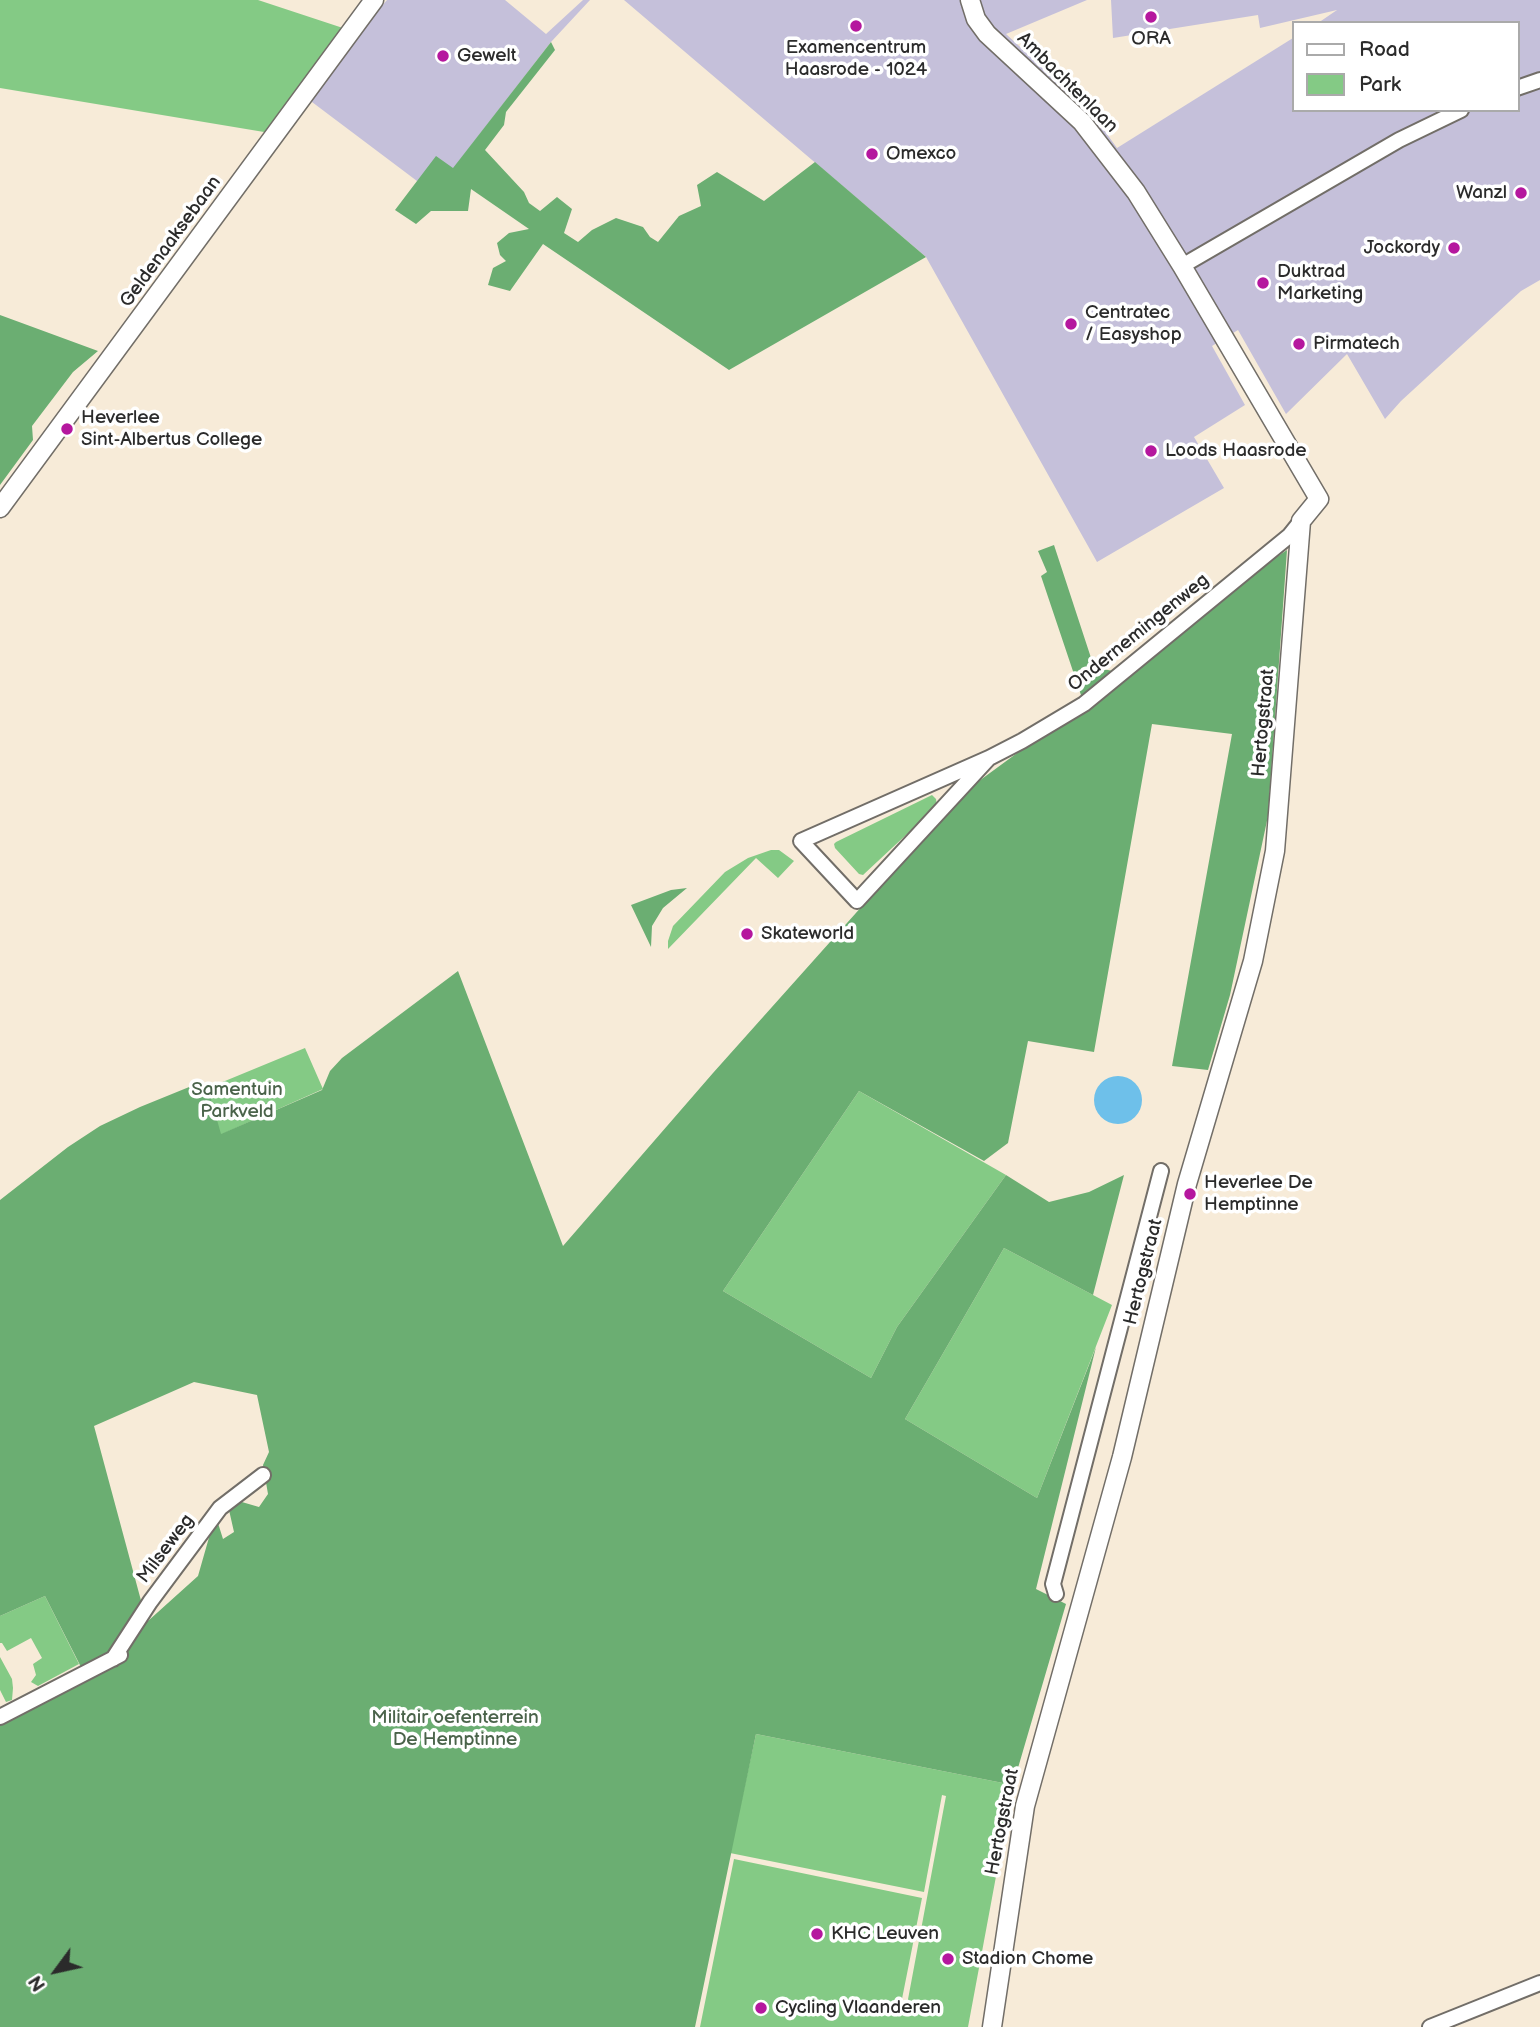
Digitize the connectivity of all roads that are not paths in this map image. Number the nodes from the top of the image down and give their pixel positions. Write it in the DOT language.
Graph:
graph roads {
  1 [pos="374,0"];
  2 [pos="970,0"];
  3 [pos="1540,80"];
  4 [pos="1519,87"];
  5 [pos="1457,112"];
  6 [pos="1182,266"];
  7 [pos="0,508"];
  8 [pos="1301,521"];
  9 [pos="989,758"];
  10 [pos="1161,1171"];
  11 [pos="263,1475"];
  12 [pos="1056,1594"];
  13 [pos="0,1717"];
  14 [pos="1540,1983"];
  15 [pos="992,2027"];
  16 [pos="1430,2027"];
  1 -- 7 [label="street, Geldenaaksebaan"];
  2 -- 6 [label="street, Ambachtenlaan"];
  3 -- 4 [label="street"];
  5 -- 6 [label="street"];
  6 -- 8 [label="street, Ambachtenlaan"];
  8 -- 9 [label="street, Ondernemingenweg"];
  8 -- 15 [label="street, Hertogstraat"];
  9 -- 9 [label="street, Ondernemingenweg"];
  10 -- 12 [label="street"];
  11 -- 13 [label="street, Milseweg"];
  14 -- 16 [label="street"];
}
